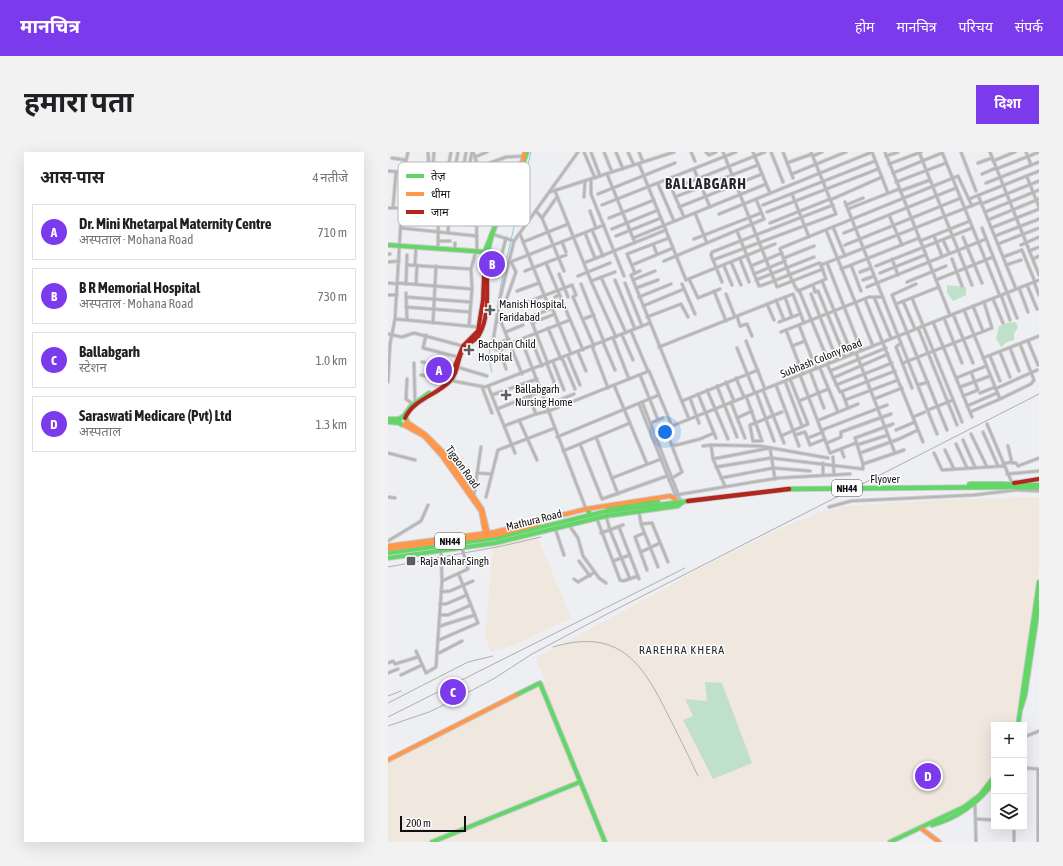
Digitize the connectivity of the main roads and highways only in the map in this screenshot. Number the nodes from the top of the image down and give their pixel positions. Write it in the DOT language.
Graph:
graph roads {
  1 [pos="496,226"];
  2 [pos="497,226"];
  3 [pos="493,234"];
  4 [pos="388,245"];
  5 [pos="486,252"];
  6 [pos="464,346"];
  7 [pos="456,368"];
  8 [pos="448,381"];
  9 [pos="388,420"];
  10 [pos="403,421"];
  11 [pos="447,461"];
  12 [pos="1039,479"];
  13 [pos="1008,485"];
  14 [pos="1039,485"];
  15 [pos="1039,488"];
  16 [pos="681,498"];
  17 [pos="609,506"];
  18 [pos="588,514"];
  19 [pos="486,533"];
  20 [pos="512,533"];
  21 [pos="388,546"];
  22 [pos="388,549"];
  23 [pos="388,553"];
  24 [pos="388,558"];
  25 [pos="1039,582"];
  26 [pos="1039,602"];
  27 [pos="1021,708"];
  28 [pos="1019,722"];
  29 [pos="388,760"];
  30 [pos="991,781"];
  31 [pos="580,782"];
  32 [pos="991,785"];
  33 [pos="930,825"];
  34 [pos="922,828"];
  35 [pos="432,842"];
  36 [pos="605,842"];
  37 [pos="890,842"];
  38 [pos="939,842"];
  1 -- 3 [label="main road"];
  2 -- 3 [label="main road"];
  3 -- 5 [label="main road"];
  4 -- 5 [label="main road"];
  5 -- 6 [label="main road"];
  5 -- 6 [label="main road"];
  6 -- 7 [label="main road"];
  6 -- 7 [label="main road"];
  7 -- 8 [label="main road"];
  8 -- 10 [label="main road"];
  8 -- 10 [label="main road"];
  9 -- 10 [label="main road, Tigaon Road"];
  10 -- 11 [label="main road, Tigaon Road"];
  11 -- 19 [label="main road, Tigaon Road"];
  11 -- 19 [label="main road, Tigaon Road"];
  12 -- 13 [label="main road"];
  13 -- 14 [label="main road, NH44"];
  13 -- 15 [label="main road, Flyover / NH44"];
  13 -- 16 [label="main road, Flyover / NH44, bridge"];
  16 -- 17 [label="main road, Mathura Road / NH44"];
  16 -- 17 [label="main road"];
  16 -- 18 [label="main road, Mathura Road / NH44"];
  16 -- 18 [label="main road"];
  17 -- 18 [label="main road, Mathura Road / NH44"];
  17 -- 18 [label="main road"];
  18 -- 19 [label="main road"];
  18 -- 20 [label="main road, Mathura Road / NH44"];
  18 -- 24 [label="main road"];
  19 -- 21 [label="main road"];
  20 -- 22 [label="main road, Mathura Road / NH44"];
  20 -- 23 [label="main road, Mathura Road / NH44"];
  25 -- 27 [label="main road"];
  26 -- 27 [label="main road"];
  27 -- 28 [label="main road"];
  29 -- 31 [label="main road"];
  30 -- 33 [label="main road"];
  31 -- 35 [label="main road"];
  31 -- 36 [label="main road"];
  32 -- 33 [label="main road"];
  33 -- 34 [label="main road"];
  34 -- 37 [label="main road"];
  34 -- 38 [label="main road"];
}
